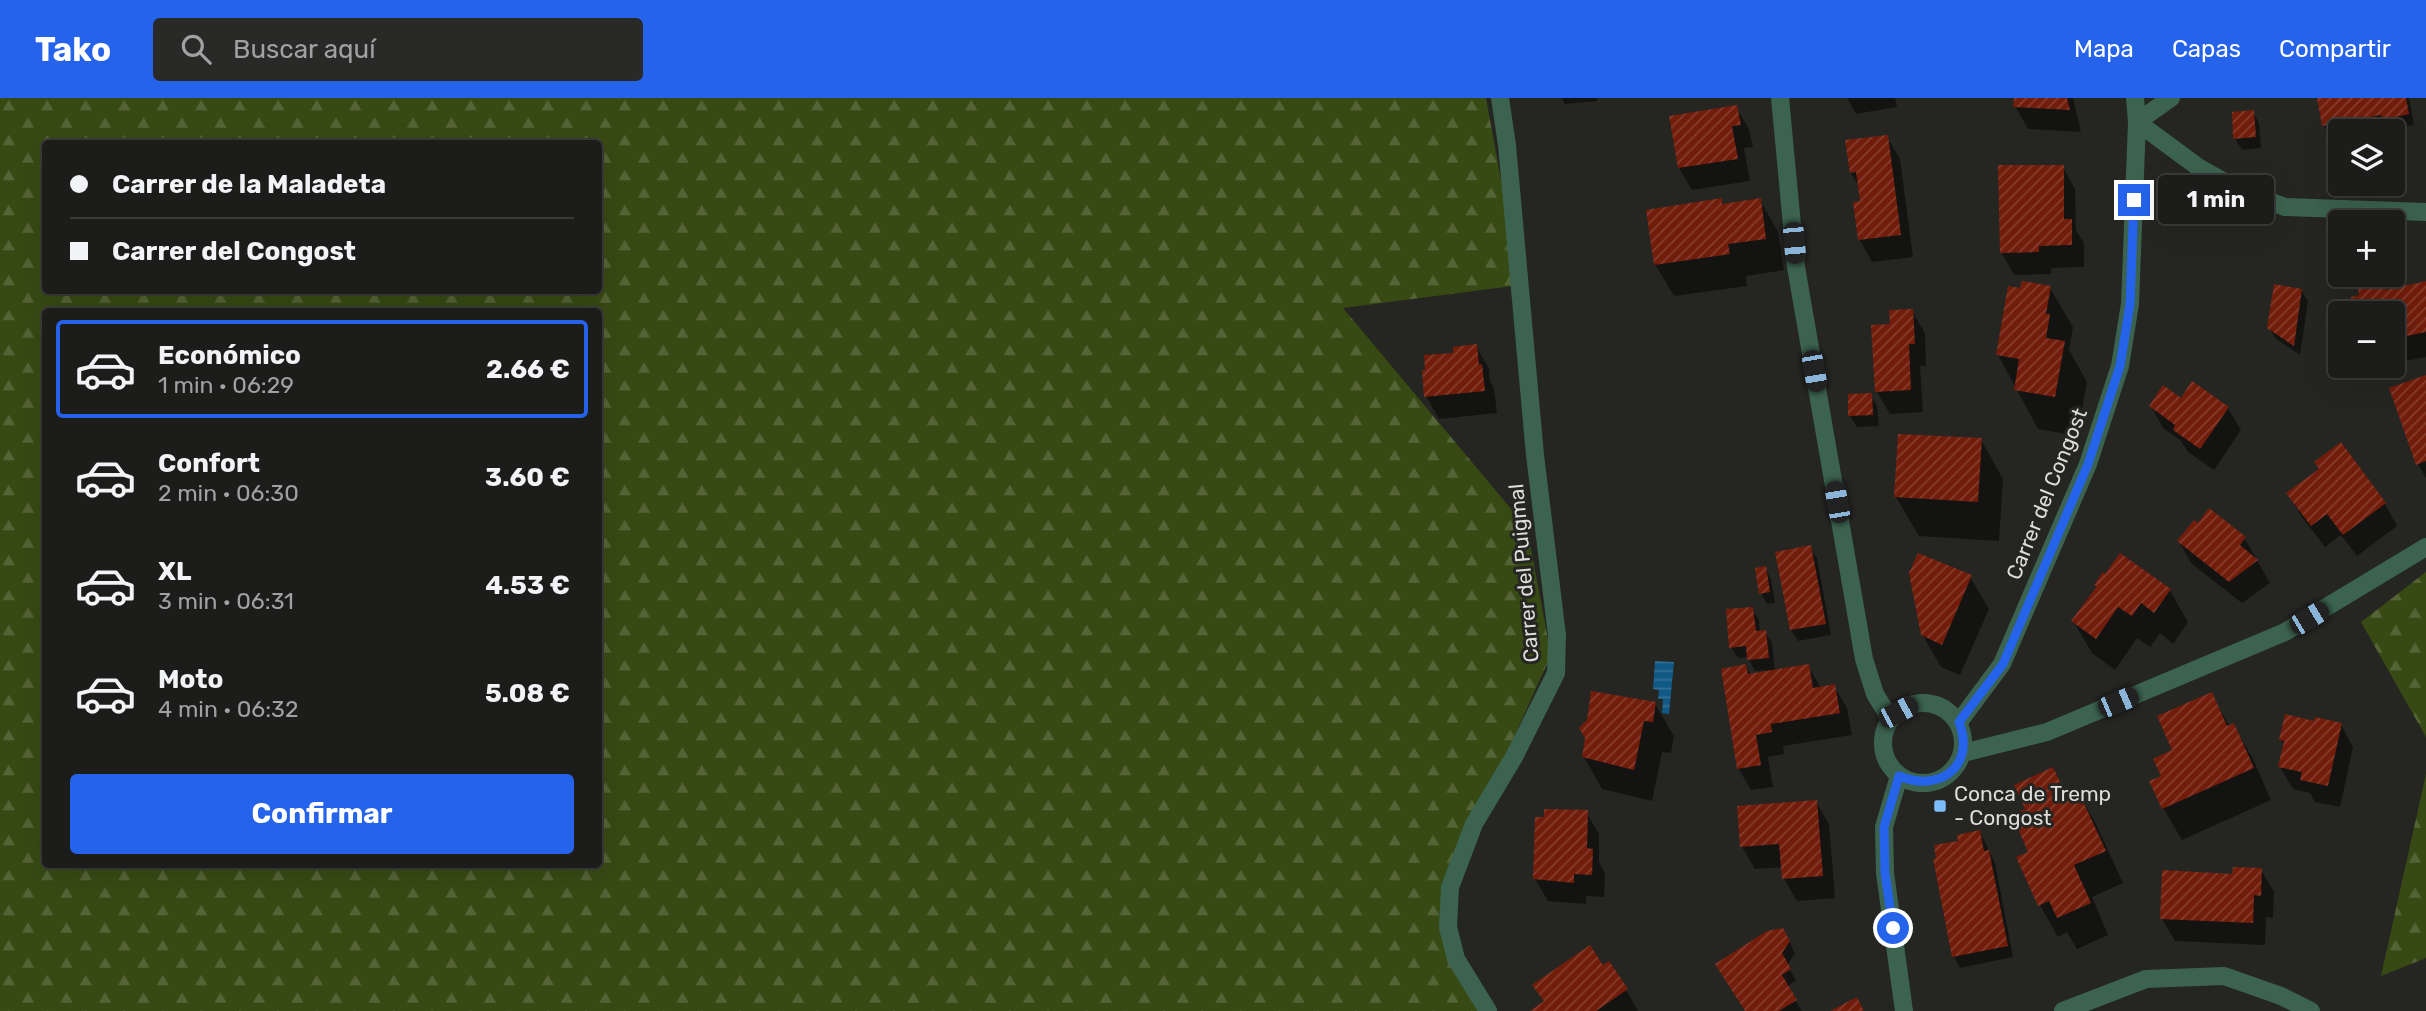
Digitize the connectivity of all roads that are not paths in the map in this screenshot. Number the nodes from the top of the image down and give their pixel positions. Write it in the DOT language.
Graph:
graph roads {
  1 [pos="1500,98"];
  2 [pos="1780,98"];
  3 [pos="2135,98"];
  4 [pos="2171,98"];
  5 [pos="2137,122"];
  6 [pos="2426,212"];
  7 [pos="2426,547"];
  8 [pos="1891,720"];
  9 [pos="1959,722"];
  10 [pos="1963,753"];
  11 [pos="1899,776"];
  12 [pos="1488,1011"];
  13 [pos="1904,1011"];
  14 [pos="2063,1011"];
  15 [pos="2311,1011"];
  1 -- 12 [label="street, Carrer del Puigmal"];
  2 -- 8 [label="street"];
  3 -- 5 [label="street, Carrer del Congost"];
  4 -- 5 [label="street"];
  5 -- 6 [label="street"];
  5 -- 9 [label="street, Carrer del Congost"];
  7 -- 10 [label="street"];
  8 -- 9 [label="street"];
  8 -- 11 [label="street"];
  9 -- 10 [label="street"];
  10 -- 11 [label="street"];
  11 -- 13 [label="street"];
  14 -- 15 [label="street"];
}
